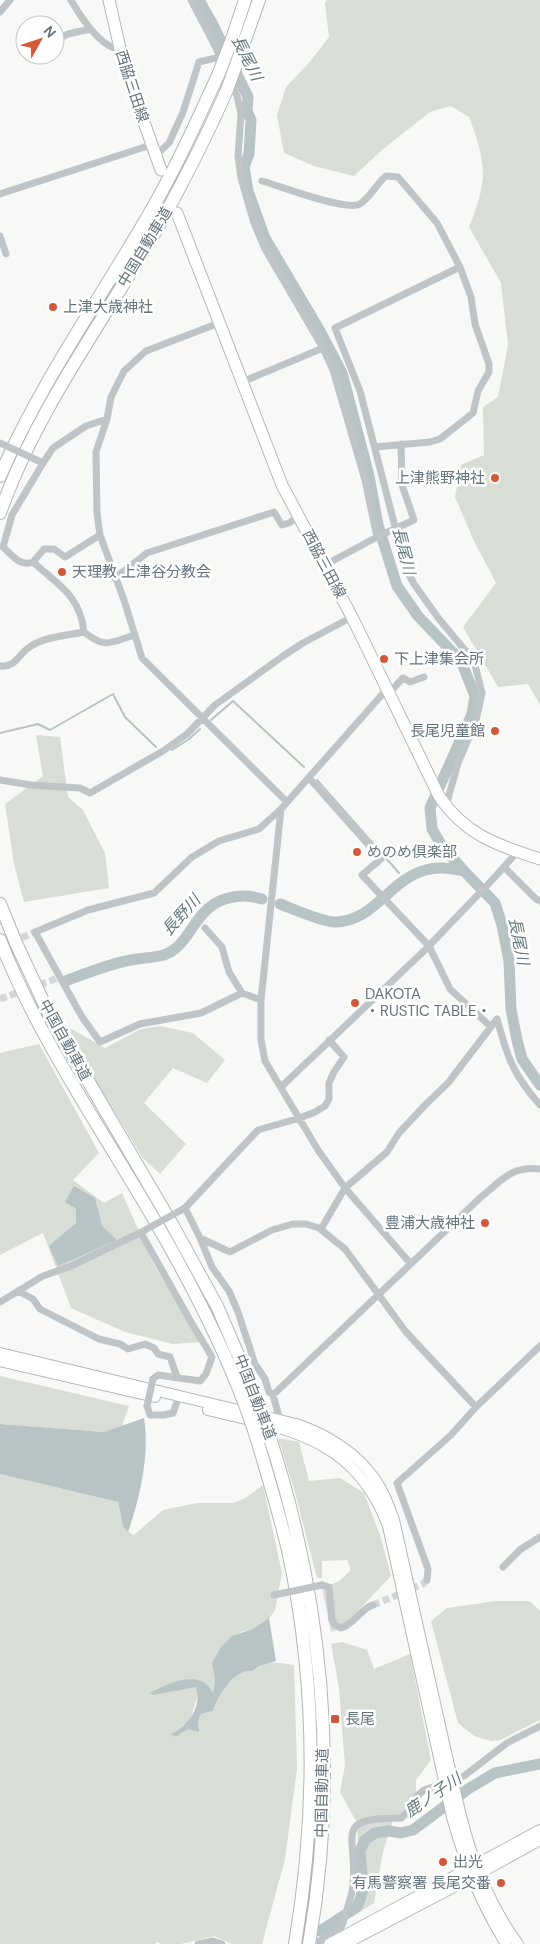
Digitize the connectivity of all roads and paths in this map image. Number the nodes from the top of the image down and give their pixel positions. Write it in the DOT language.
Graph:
graph roads {
  1 [pos="10,0"];
  2 [pos="71,0"];
  3 [pos="109,0"];
  4 [pos="191,0"];
  5 [pos="245,0"];
  6 [pos="260,0"];
  7 [pos="0,12"];
  8 [pos="90,29"];
  9 [pos="65,36"];
  10 [pos="119,49"];
  11 [pos="220,57"];
  12 [pos="153,151"];
  13 [pos="160,170"];
  14 [pos="262,181"];
  15 [pos="0,194"];
  16 [pos="177,213"];
  17 [pos="0,236"];
  18 [pos="6,254"];
  19 [pos="460,267"];
  20 [pos="219,323"];
  21 [pos="323,348"];
  22 [pos="242,382"];
  23 [pos="107,419"];
  24 [pos="0,443"];
  25 [pos="401,444"];
  26 [pos="375,447"];
  27 [pos="43,463"];
  28 [pos="0,476"];
  29 [pos="0,513"];
  30 [pos="298,516"];
  31 [pos="394,528"];
  32 [pos="100,535"];
  33 [pos="377,537"];
  34 [pos="33,562"];
  35 [pos="325,565"];
  36 [pos="115,578"];
  37 [pos="352,617"];
  38 [pos="84,632"];
  39 [pos="135,635"];
  40 [pos="0,666"];
  41 [pos="424,677"];
  42 [pos="388,691"];
  43 [pos="202,719"];
  44 [pos="309,778"];
  45 [pos="0,780"];
  46 [pos="287,802"];
  47 [pos="446,807"];
  48 [pos="281,809"];
  49 [pos="518,852"];
  50 [pos="540,859"];
  51 [pos="504,867"];
  52 [pos="540,901"];
  53 [pos="0,904"];
  54 [pos="205,928"];
  55 [pos="0,940"];
  56 [pos="429,946"];
  57 [pos="242,993"];
  58 [pos="260,1000"];
  59 [pos="491,1027"];
  60 [pos="329,1040"];
  61 [pos="281,1087"];
  62 [pos="540,1105"];
  63 [pos="300,1118"];
  64 [pos="540,1169"];
  65 [pos="345,1188"];
  66 [pos="186,1208"];
  67 [pos="321,1229"];
  68 [pos="143,1231"];
  69 [pos="200,1238"];
  70 [pos="410,1263"];
  71 [pos="18,1291"];
  72 [pos="377,1295"];
  73 [pos="0,1302"];
  74 [pos="540,1346"];
  75 [pos="0,1353"];
  76 [pos="0,1361"];
  77 [pos="177,1377"];
  78 [pos="272,1395"];
  79 [pos="177,1402"];
  80 [pos="476,1407"];
  81 [pos="280,1420"];
  82 [pos="540,1537"];
  83 [pos="504,1567"];
  84 [pos="427,1580"];
  85 [pos="274,1595"];
  86 [pos="374,1605"];
  87 [pos="540,1726"];
  88 [pos="444,1761"];
  89 [pos="540,1830"];
  90 [pos="540,1840"];
  91 [pos="473,1872"];
  92 [pos="311,1943"];
  93 [pos="198,1944"];
  94 [pos="222,1944"];
  95 [pos="295,1944"];
  96 [pos="329,1944"];
  97 [pos="345,1944"];
  98 [pos="506,1944"];
  99 [pos="518,1944"];
  1 -- 7 [label="street"];
  2 -- 8 [label="street"];
  3 -- 10 [label="main road, 西脇三田線"];
  4 -- 11 [label="street"];
  5 -- 28 [label="highway, 中国自動車道, bridge"];
  6 -- 29 [label="highway, 中国自動車道, bridge"];
  8 -- 9 [label="street"];
  8 -- 10 [label="street"];
  10 -- 12 [label="main road, 西脇三田線"];
  11 -- 12 [label="street"];
  11 -- 21 [label="street"];
  12 -- 13 [label="main road, 西脇三田線"];
  12 -- 15 [label="street"];
  14 -- 19 [label="street"];
  16 -- 20 [label="main road, 西脇三田線"];
  17 -- 18 [label="street"];
  19 -- 25 [label="street"];
  19 -- 26 [label="street"];
  20 -- 22 [label="main road, 西脇三田線"];
  20 -- 23 [label="street"];
  21 -- 22 [label="street"];
  21 -- 33 [label="street"];
  22 -- 30 [label="main road, 西脇三田線"];
  23 -- 27 [label="street"];
  23 -- 32 [label="street"];
  24 -- 27 [label="street, bridge"];
  25 -- 26 [label="street"];
  25 -- 31 [label="street"];
  26 -- 31 [label="street"];
  27 -- 34 [label="street"];
  30 -- 35 [label="main road, 西脇三田線"];
  30 -- 36 [label="street"];
  31 -- 33 [label="street"];
  31 -- 47 [label="street"];
  32 -- 34 [label="street"];
  32 -- 36 [label="street"];
  33 -- 35 [label="street"];
  34 -- 38 [label="street"];
  35 -- 37 [label="main road, 西脇三田線"];
  36 -- 39 [label="street"];
  37 -- 42 [label="main road, 西脇三田線"];
  37 -- 43 [label="street"];
  38 -- 39 [label="street"];
  38 -- 40 [label="street"];
  39 -- 43 [label="street"];
  41 -- 42 [label="street"];
  42 -- 44 [label="street"];
  42 -- 47 [label="main road, 西脇三田線"];
  43 -- 45 [label="street"];
  43 -- 46 [label="street"];
  44 -- 46 [label="street"];
  44 -- 56 [label="street"];
  46 -- 48 [label="street"];
  47 -- 49 [label="main road, 西脇三田線"];
  48 -- 57 [label="street"];
  48 -- 58 [label="street"];
  49 -- 50 [label="main road, 西脇三田線"];
  49 -- 51 [label="street"];
  51 -- 52 [label="street"];
  51 -- 56 [label="street"];
  53 -- 92 [label="highway, 中国自動車道, bridge"];
  54 -- 57 [label="street"];
  55 -- 95 [label="highway, 中国自動車道, bridge"];
  56 -- 59 [label="street"];
  56 -- 60 [label="street"];
  57 -- 58 [label="street"];
  58 -- 61 [label="street"];
  59 -- 62 [label="street"];
  59 -- 65 [label="street"];
  60 -- 61 [label="street"];
  60 -- 63 [label="street"];
  61 -- 63 [label="street"];
  63 -- 65 [label="street"];
  63 -- 66 [label="street"];
  64 -- 70 [label="street"];
  65 -- 67 [label="street"];
  65 -- 70 [label="street"];
  66 -- 68 [label="street, bridge"];
  66 -- 69 [label="street"];
  67 -- 69 [label="street"];
  67 -- 72 [label="street"];
  68 -- 71 [label="street"];
  68 -- 77 [label="street"];
  69 -- 78 [label="street"];
  70 -- 72 [label="street"];
  71 -- 73 [label="street"];
  71 -- 77 [label="street"];
  72 -- 78 [label="street"];
  72 -- 80 [label="street"];
  74 -- 80 [label="street"];
  75 -- 81 [label="street"];
  76 -- 79 [label="street"];
  77 -- 79 [label="street, bridge"];
  78 -- 81 [label="street"];
  79 -- 88 [label="street"];
  80 -- 84 [label="street"];
  81 -- 88 [label="street"];
  82 -- 83 [label="street"];
  85 -- 86 [label="street, bridge"];
  87 -- 92 [label="street"];
  88 -- 91 [label="street, bridge"];
  89 -- 91 [label="street"];
  90 -- 91 [label="street"];
  91 -- 96 [label="street"];
  91 -- 97 [label="street"];
  91 -- 98 [label="street"];
  91 -- 99 [label="street"];
  93 -- 94 [label="street"];
}
